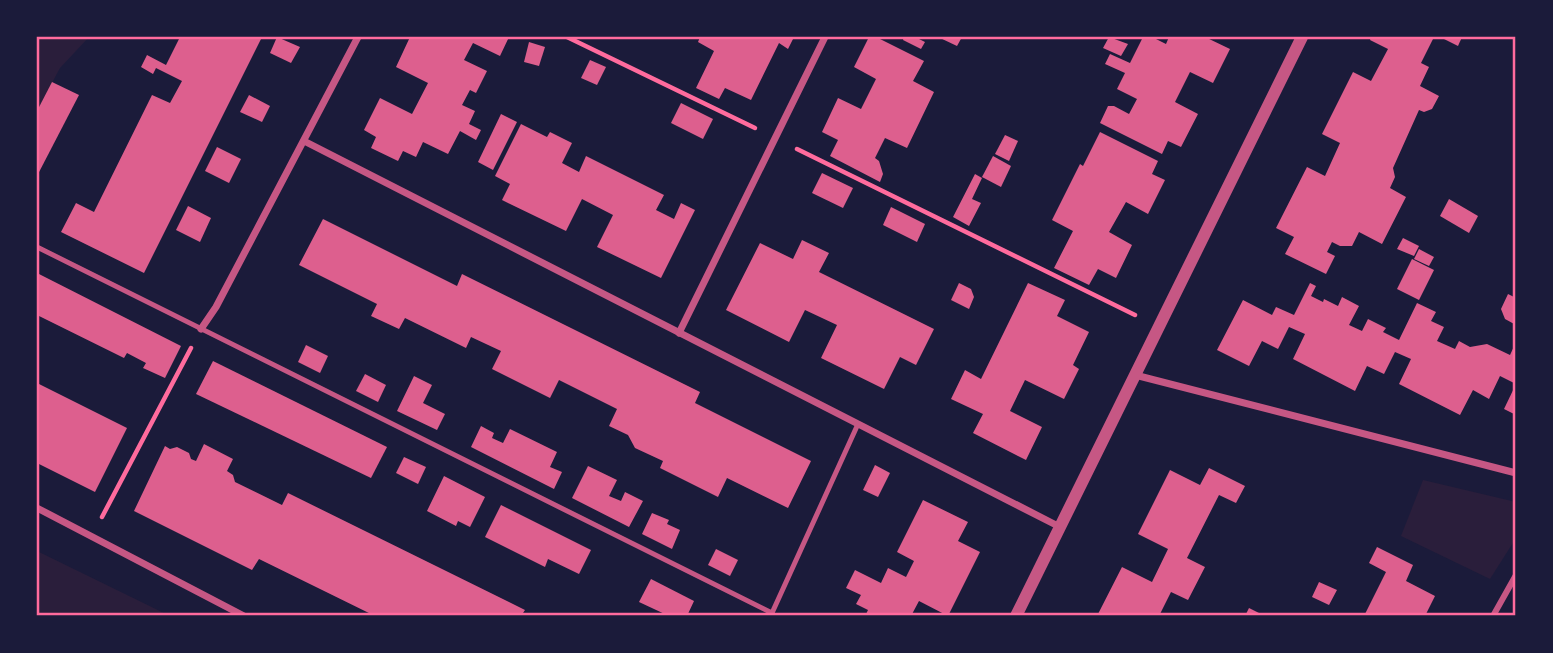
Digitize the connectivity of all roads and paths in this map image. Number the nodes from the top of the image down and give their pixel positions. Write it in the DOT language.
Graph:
graph roads {
  1 [pos="358,37"];
  2 [pos="567,37"];
  3 [pos="825,37"];
  4 [pos="1302,37"];
  5 [pos="775,138"];
  6 [pos="304,141"];
  7 [pos="37,247"];
  8 [pos="1158,326"];
  9 [pos="201,329"];
  10 [pos="680,333"];
  11 [pos="1135,375"];
  12 [pos="858,424"];
  13 [pos="1516,473"];
  14 [pos="37,508"];
  15 [pos="1061,527"];
  16 [pos="92,536"];
  17 [pos="1516,575"];
  18 [pos="244,616"];
  19 [pos="1016,616"];
  20 [pos="1493,616"];
  1 -- 6 [label="street"];
  2 -- 5 [label="path"];
  3 -- 5 [label="street"];
  4 -- 8 [label="street"];
  5 -- 8 [label="path"];
  5 -- 10 [label="street"];
  6 -- 9 [label="street"];
  6 -- 10 [label="street"];
  7 -- 9 [label="lane"];
  8 -- 11 [label="street"];
  9 -- 12 [label="lane"];
  9 -- 16 [label="path"];
  10 -- 12 [label="street"];
  11 -- 13 [label="street"];
  11 -- 15 [label="street"];
  12 -- 15 [label="street"];
  14 -- 16 [label="street"];
  15 -- 19 [label="street"];
  16 -- 18 [label="street"];
  17 -- 20 [label="street"];
}
